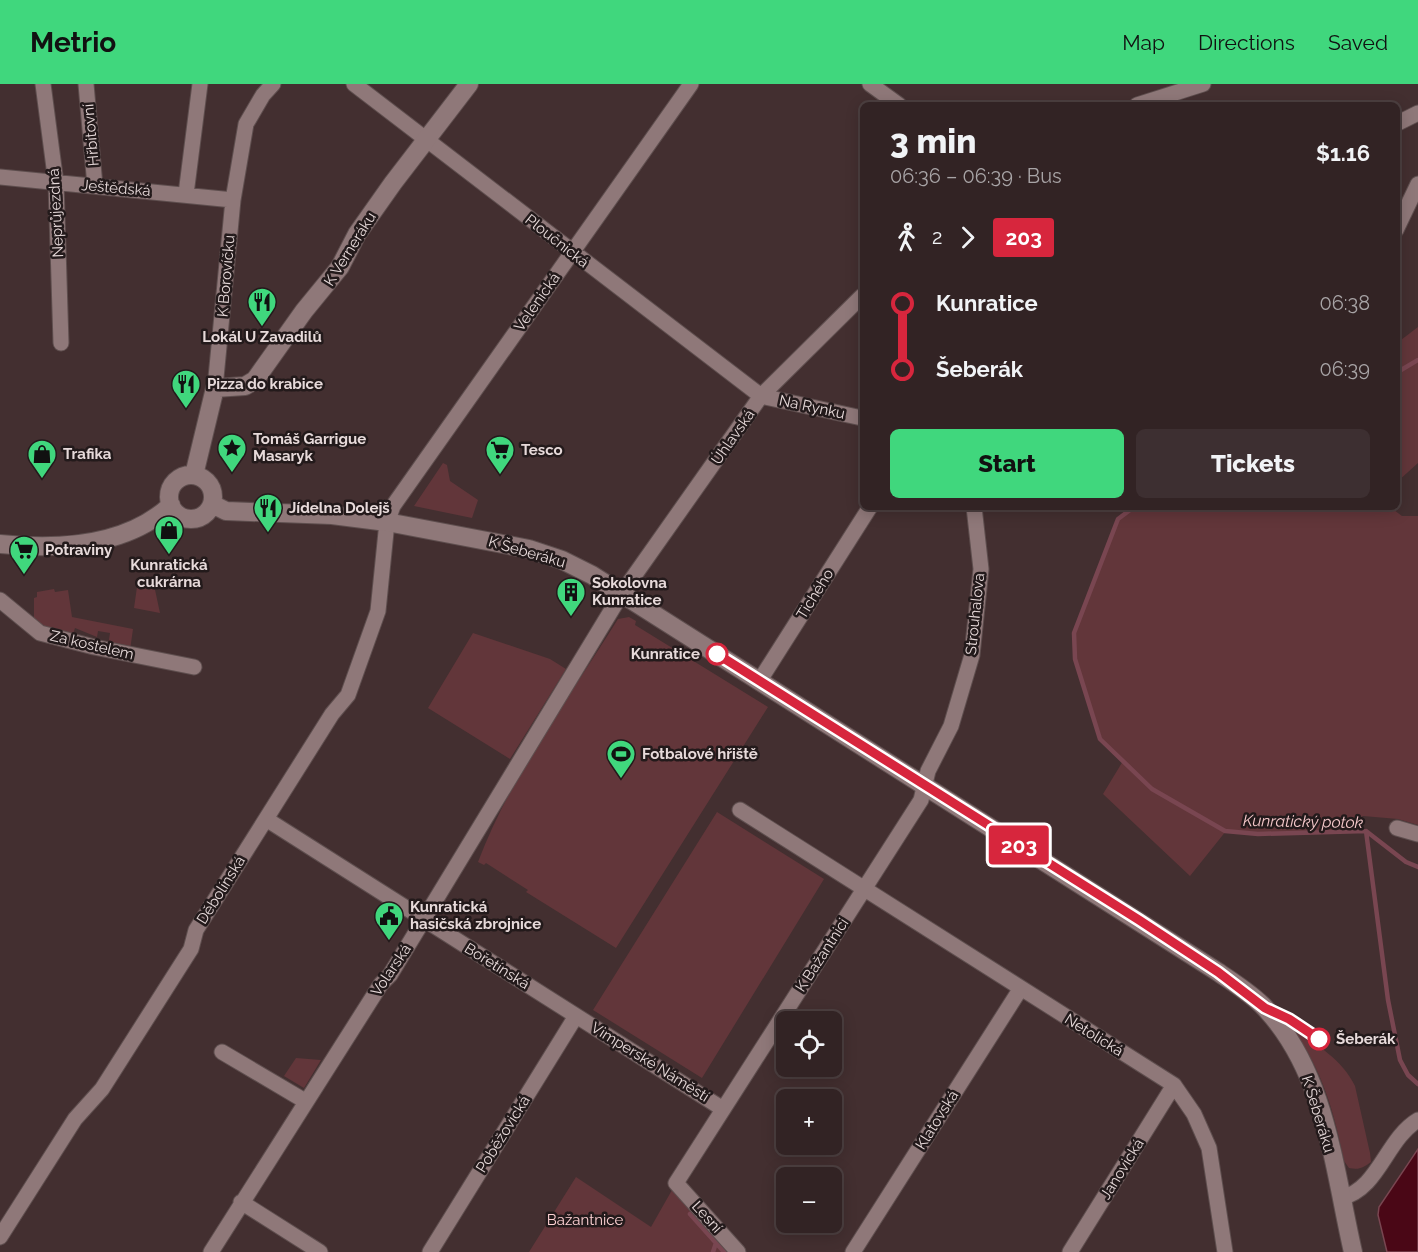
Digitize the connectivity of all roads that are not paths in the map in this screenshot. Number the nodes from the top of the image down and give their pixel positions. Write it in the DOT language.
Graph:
graph roads {
  1 [pos="43,84"];
  2 [pos="86,84"];
  3 [pos="200,84"];
  4 [pos="273,84"];
  5 [pos="354,84"];
  6 [pos="469,84"];
  7 [pos="691,84"];
  8 [pos="870,84"];
  9 [pos="1203,84"];
  10 [pos="895,102"];
  11 [pos="1146,102"];
  12 [pos="1418,113"];
  13 [pos="1400,122"];
  14 [pos="426,138"];
  15 [pos="0,177"];
  16 [pos="56,183"];
  17 [pos="1418,184"];
  18 [pos="95,186"];
  19 [pos="186,194"];
  20 [pos="233,200"];
  21 [pos="1400,222"];
  22 [pos="572,253"];
  23 [pos="860,298"];
  24 [pos="61,344"];
  25 [pos="215,388"];
  26 [pos="761,396"];
  27 [pos="860,417"];
  28 [pos="194,475"];
  29 [pos="212,504"];
  30 [pos="171,505"];
  31 [pos="868,510"];
  32 [pos="974,510"];
  33 [pos="387,522"];
  34 [pos="0,544"];
  35 [pos="622,593"];
  36 [pos="1,599"];
  37 [pos="194,667"];
  38 [pos="760,680"];
  39 [pos="926,786"];
  40 [pos="741,810"];
  41 [pos="266,819"];
  42 [pos="1397,828"];
  43 [pos="1418,834"];
  44 [pos="865,888"];
  45 [pos="423,919"];
  46 [pos="1021,988"];
  47 [pos="576,1016"];
  48 [pos="222,1052"];
  49 [pos="1174,1085"];
  50 [pos="304,1101"];
  51 [pos="723,1109"];
  52 [pos="1418,1120"];
  53 [pos="676,1183"];
  54 [pos="1341,1198"];
  55 [pos="241,1202"];
  56 [pos="0,1237"];
  57 [pos="211,1252"];
  58 [pos="320,1252"];
  59 [pos="430,1252"];
  60 [pos="738,1252"];
  61 [pos="852,1252"];
  62 [pos="1070,1252"];
  63 [pos="1226,1252"];
  64 [pos="1353,1252"];
  1 -- 16 [label="street, Neprůjezdná"];
  2 -- 18 [label="street, Hřbitovní"];
  3 -- 19 [label="street"];
  4 -- 20 [label="street, K Borovíčku"];
  5 -- 14 [label="street, Ploučnická"];
  6 -- 14 [label="street, K Verneráku"];
  7 -- 22 [label="street, Velenická"];
  8 -- 10 [label="street"];
  9 -- 11 [label="street"];
  12 -- 13 [label="street"];
  14 -- 22 [label="street, Ploučnická"];
  14 -- 25 [label="street, K Verneráku"];
  15 -- 16 [label="street, Ještědská"];
  16 -- 18 [label="street, Ještědská"];
  16 -- 24 [label="street, Neprůjezdná"];
  17 -- 21 [label="street"];
  18 -- 19 [label="street, Ještědská"];
  19 -- 20 [label="street, Ještědská"];
  20 -- 25 [label="street, K Borovíčku"];
  22 -- 26 [label="street, Ploučnická"];
  22 -- 33 [label="street, Velenická"];
  23 -- 26 [label="street, Úhlavská"];
  25 -- 28 [label="street, K Borovíčku"];
  26 -- 27 [label="street, Na Rynku"];
  26 -- 35 [label="street, Úhlavská"];
  28 -- 29 [label="street"];
  28 -- 30 [label="street"];
  29 -- 30 [label="street"];
  29 -- 33 [label="street, K Šeberáku"];
  30 -- 34 [label="street"];
  31 -- 38 [label="street, Tichého"];
  32 -- 39 [label="street, Strouhalova"];
  33 -- 35 [label="street, K Šeberáku"];
  33 -- 41 [label="street, Děbolínská"];
  35 -- 38 [label="street, K Šeberáku"];
  35 -- 45 [label="street, Volarská"];
  36 -- 37 [label="street, Za kostelem"];
  38 -- 39 [label="street, K Šeberáku"];
  39 -- 44 [label="street, K Bažantnici"];
  39 -- 54 [label="street, K Šeberáku"];
  40 -- 44 [label="street"];
  41 -- 45 [label="street, Bořetínská"];
  41 -- 56 [label="street, Děbolínská"];
  42 -- 43 [label="street"];
  44 -- 46 [label="street, Netolická"];
  44 -- 51 [label="street, K Bažantnici"];
  45 -- 47 [label="street, Bořetínská"];
  45 -- 50 [label="street, Volarská"];
  46 -- 49 [label="street, Netolická"];
  46 -- 61 [label="street, Klatovská"];
  47 -- 51 [label="street, Vimperské Náměstí"];
  47 -- 59 [label="street, Poběžovická"];
  48 -- 50 [label="street"];
  49 -- 62 [label="street, Janovická"];
  49 -- 63 [label="street, Netolická"];
  50 -- 55 [label="street, Volarská"];
  51 -- 53 [label="street, K Bažantnici"];
  52 -- 54 [label="street"];
  53 -- 60 [label="street, Lesní"];
  54 -- 64 [label="street, K Šeberáku"];
  55 -- 57 [label="street, Volarská"];
  55 -- 58 [label="street"];
}
